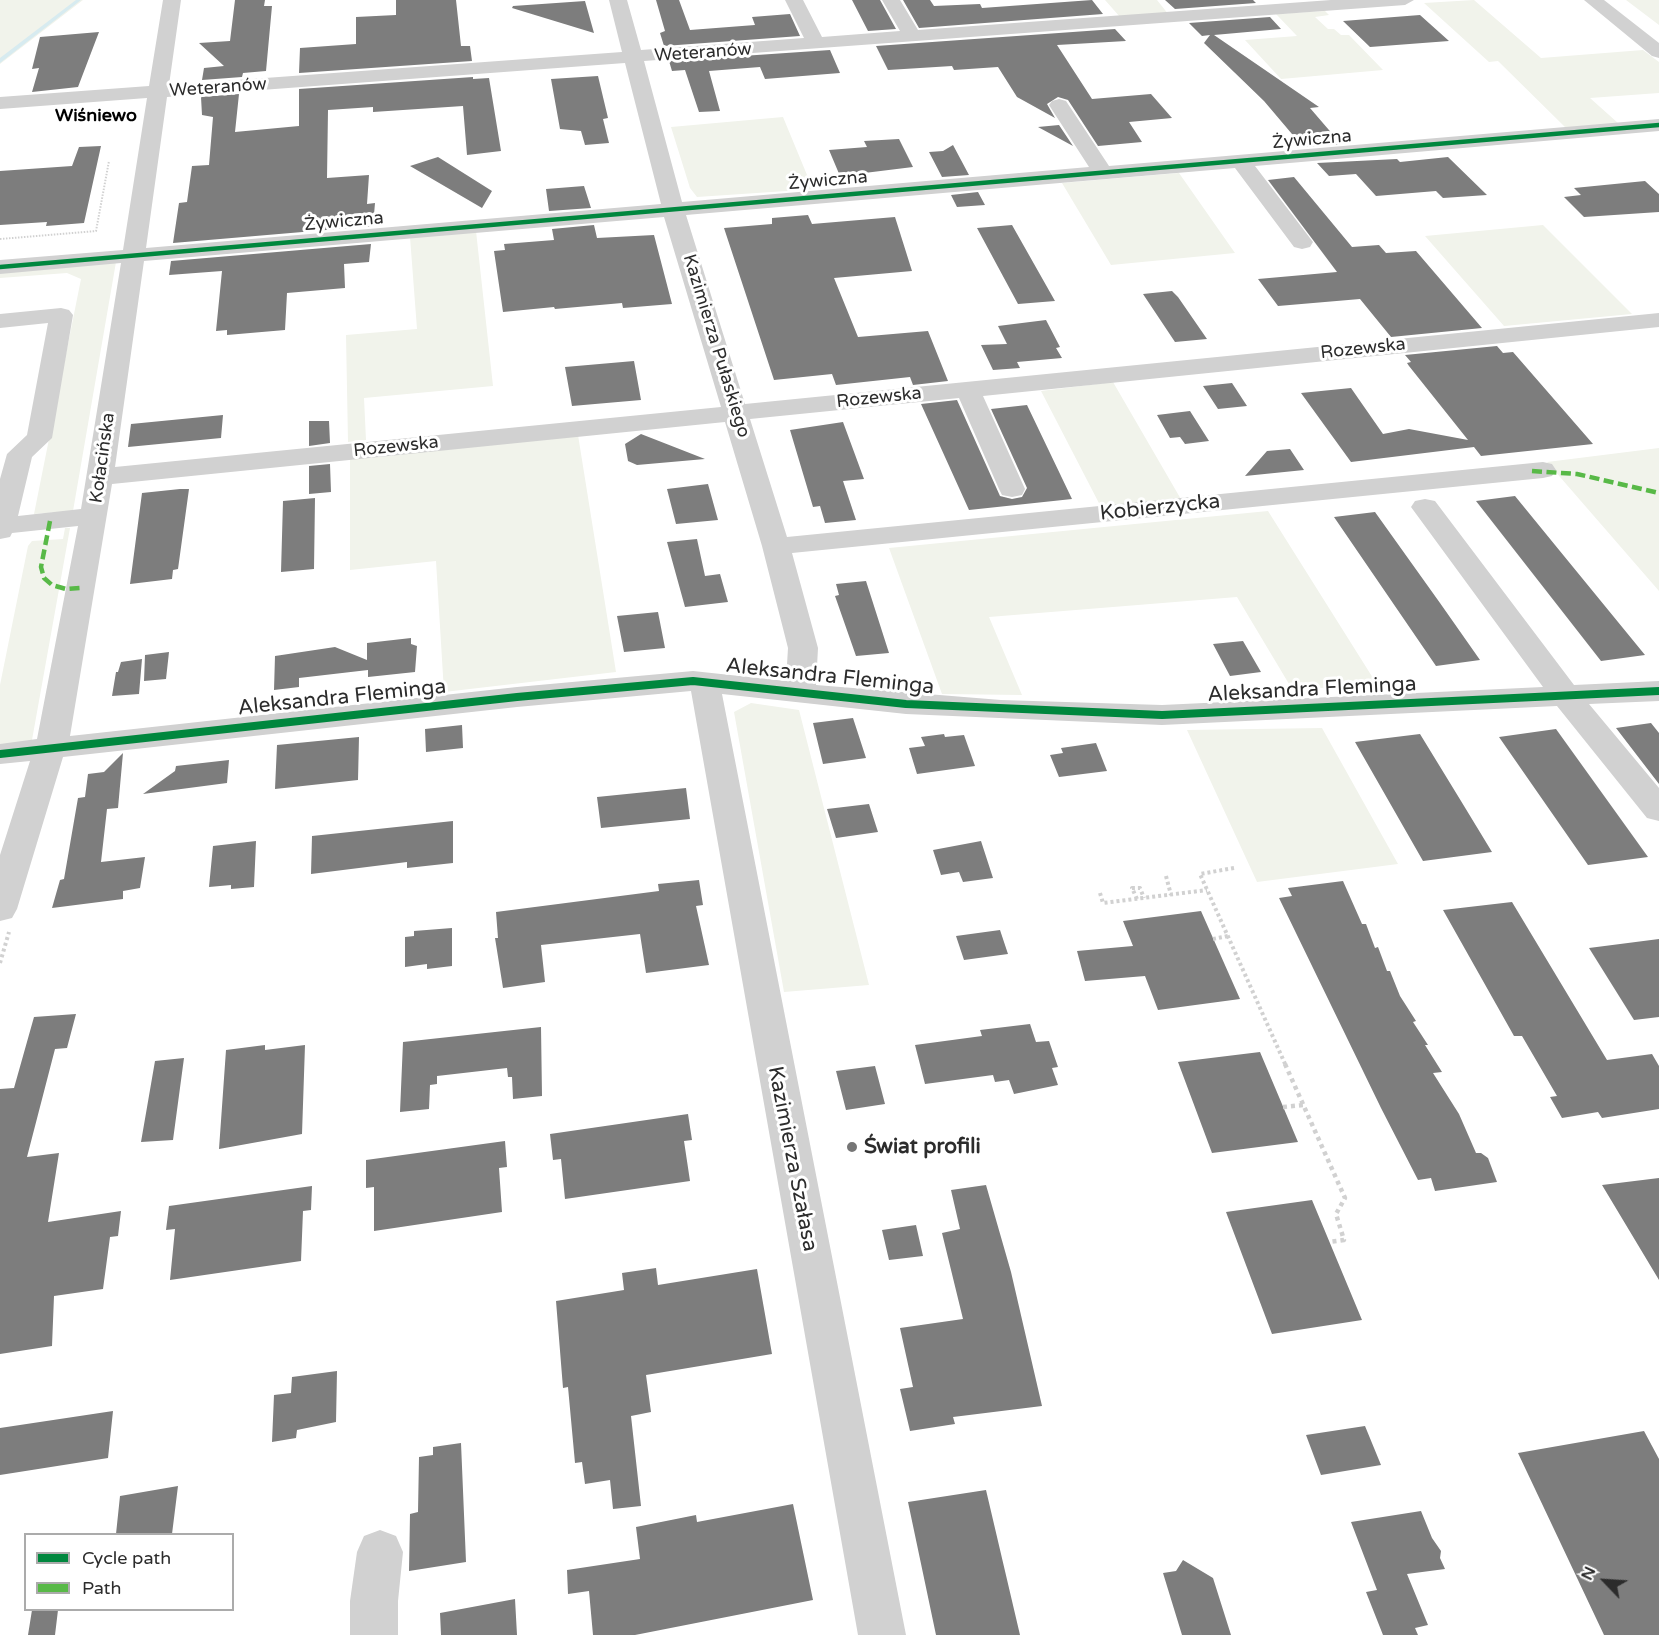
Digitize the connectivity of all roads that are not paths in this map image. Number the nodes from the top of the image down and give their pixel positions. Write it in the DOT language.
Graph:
graph roads {
  1 [pos="172,0"];
  2 [pos="618,0"];
  3 [pos="794,0"];
  4 [pos="891,0"];
  5 [pos="1405,0"];
  6 [pos="1593,0"];
  7 [pos="1615,0"];
  8 [pos="1063,7"];
  9 [pos="1214,7"];
  10 [pos="1078,25"];
  11 [pos="1659,34"];
  12 [pos="913,37"];
  13 [pos="816,44"];
  14 [pos="1659,52"];
  15 [pos="634,58"];
  16 [pos="157,92"];
  17 [pos="0,103"];
  18 [pos="1059,105"];
  19 [pos="1659,125"];
  20 [pos="1241,161"];
  21 [pos="1103,172"];
  22 [pos="674,209"];
  23 [pos="1302,242"];
  24 [pos="134,255"];
  25 [pos="0,267"];
  26 [pos="1659,320"];
  27 [pos="0,321"];
  28 [pos="968,389"];
  29 [pos="736,412"];
  30 [pos="1543,470"];
  31 [pos="99,477"];
  32 [pos="1012,489"];
  33 [pos="1425,507"];
  34 [pos="94,516"];
  35 [pos="1,528"];
  36 [pos="776,546"];
  37 [pos="705,683"];
  38 [pos="1659,691"];
  39 [pos="800,693"];
  40 [pos="1564,694"];
  41 [pos="52,747"];
  42 [pos="0,754"];
  43 [pos="1659,810"];
  44 [pos="0,909"];
  45 [pos="380,1552"];
  46 [pos="374,1635"];
  47 [pos="882,1635"];
  1 -- 16 [label="street, Kołacińska"];
  2 -- 15 [label="street, Kazimierza Pułaskiego"];
  3 -- 13 [label="street"];
  4 -- 12 [label="street"];
  5 -- 9 [label="street, Weteranów"];
  6 -- 14 [label="street"];
  7 -- 11 [label="street"];
  8 -- 10 [label="street"];
  9 -- 10 [label="street, Weteranów"];
  10 -- 12 [label="street, Weteranów"];
  12 -- 13 [label="street, Weteranów"];
  13 -- 15 [label="street, Weteranów"];
  15 -- 16 [label="street, Weteranów"];
  15 -- 22 [label="street, Kazimierza Pułaskiego"];
  16 -- 17 [label="street, Weteranów"];
  16 -- 24 [label="street, Kołacińska"];
  18 -- 21 [label="street"];
  19 -- 20 [label="street, Żywiczna"];
  20 -- 21 [label="street, Żywiczna"];
  20 -- 23 [label="street"];
  21 -- 22 [label="street, Żywiczna"];
  22 -- 24 [label="street, Żywiczna"];
  22 -- 29 [label="street, Kazimierza Pułaskiego"];
  24 -- 25 [label="street, Żywiczna"];
  24 -- 31 [label="street, Kołacińska"];
  26 -- 28 [label="street, Rozewska"];
  27 -- 35 [label="street"];
  28 -- 29 [label="street, Rozewska"];
  28 -- 32 [label="street"];
  29 -- 31 [label="street, Rozewska"];
  29 -- 36 [label="street, Kazimierza Pułaskiego"];
  30 -- 36 [label="street, Kobierzycka"];
  31 -- 34 [label="street, Kołacińska"];
  33 -- 40 [label="street"];
  34 -- 35 [label="street"];
  34 -- 41 [label="street, Kołacińska"];
  36 -- 39 [label="street, Kazimierza Pułaskiego"];
  37 -- 39 [label="street, Aleksandra Fleminga"];
  37 -- 41 [label="street, Aleksandra Fleminga"];
  37 -- 47 [label="street, Kazimierza Szałasa"];
  38 -- 40 [label="street, Aleksandra Fleminga"];
  39 -- 40 [label="street, Aleksandra Fleminga"];
  40 -- 43 [label="street"];
  41 -- 42 [label="street, Aleksandra Fleminga"];
  41 -- 44 [label="street, Kołacińska"];
  45 -- 46 [label="street"];
}
